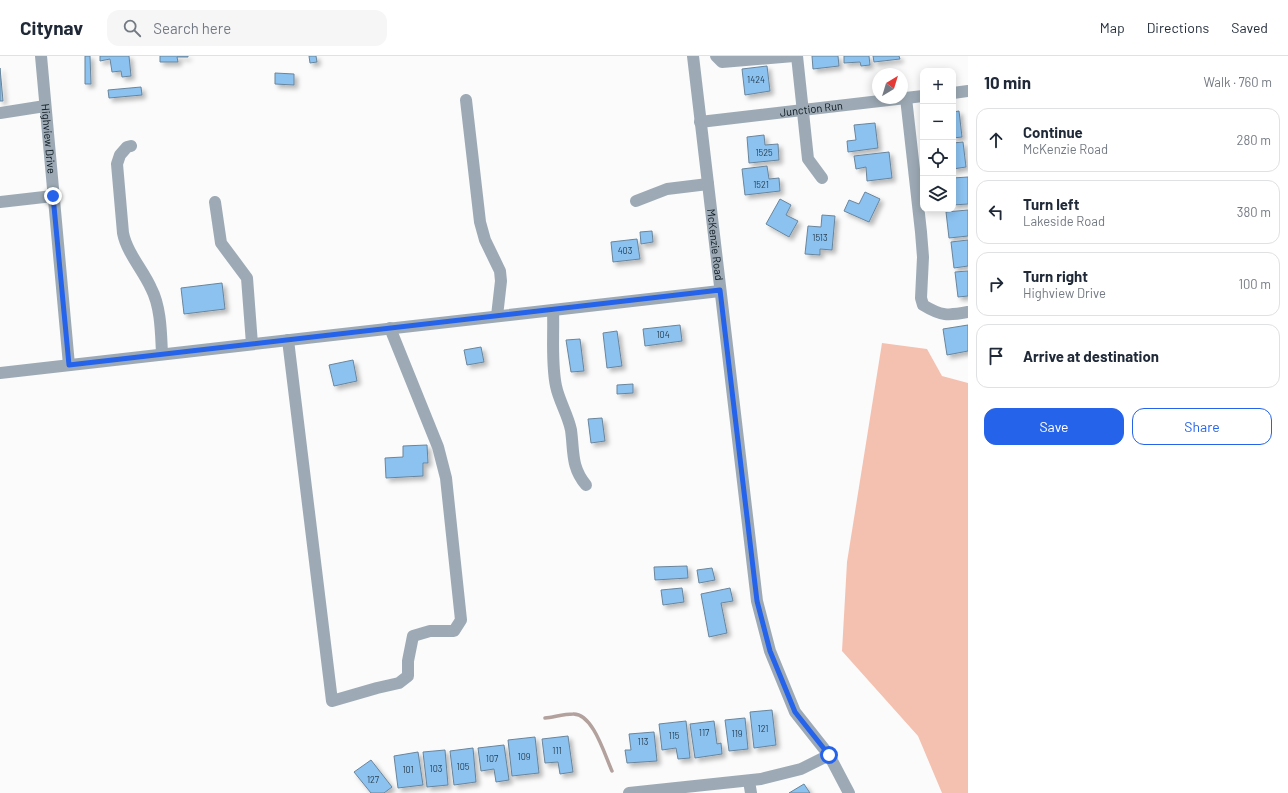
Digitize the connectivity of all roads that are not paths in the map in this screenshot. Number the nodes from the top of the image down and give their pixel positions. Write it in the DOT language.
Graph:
graph roads {
  1 [pos="41,56"];
  2 [pos="693,56"];
  3 [pos="716,56"];
  4 [pos="795,56"];
  5 [pos="968,91"];
  6 [pos="956,93"];
  7 [pos="920,96"];
  8 [pos="908,98"];
  9 [pos="466,100"];
  10 [pos="872,102"];
  11 [pos="907,104"];
  12 [pos="45,106"];
  13 [pos="803,110"];
  14 [pos="0,113"];
  15 [pos="700,122"];
  16 [pos="131,146"];
  17 [pos="822,178"];
  18 [pos="708,184"];
  19 [pos="53,196"];
  20 [pos="636,201"];
  21 [pos="0,202"];
  22 [pos="215,202"];
  23 [pos="720,290"];
  24 [pos="554,310"];
  25 [pos="968,312"];
  26 [pos="497,316"];
  27 [pos="390,328"];
  28 [pos="288,340"];
  29 [pos="252,344"];
  30 [pos="162,354"];
  31 [pos="69,365"];
  32 [pos="0,373"];
  33 [pos="586,485"];
  34 [pos="829,755"];
  35 [pos="748,781"];
  36 [pos="629,793"];
  37 [pos="751,793"];
  38 [pos="849,793"];
  1 -- 12 [label="street, Highview Drive"];
  2 -- 15 [label="street, McKenzie Road"];
  3 -- 4 [label="street"];
  4 -- 13 [label="street"];
  5 -- 6 [label="street"];
  7 -- 8 [label="street, Junction Run"];
  9 -- 26 [label="street"];
  10 -- 13 [label="street, Junction Run"];
  11 -- 25 [label="street"];
  12 -- 14 [label="street"];
  12 -- 19 [label="street, Highview Drive"];
  13 -- 15 [label="street, Junction Run"];
  13 -- 17 [label="street"];
  15 -- 18 [label="street, McKenzie Road"];
  16 -- 30 [label="street"];
  18 -- 20 [label="street"];
  18 -- 23 [label="street, McKenzie Road"];
  19 -- 21 [label="street"];
  19 -- 31 [label="street, Highview Drive"];
  22 -- 29 [label="street"];
  23 -- 24 [label="street"];
  23 -- 34 [label="street, McKenzie Road"];
  24 -- 26 [label="street"];
  24 -- 33 [label="street"];
  26 -- 27 [label="street"];
  27 -- 28 [label="street"];
  27 -- 28 [label="street"];
  28 -- 29 [label="street"];
  29 -- 30 [label="street"];
  30 -- 31 [label="street"];
  31 -- 32 [label="street"];
  34 -- 35 [label="street"];
  34 -- 38 [label="street, McKenzie Road"];
  35 -- 36 [label="street"];
  35 -- 37 [label="street"];
}
